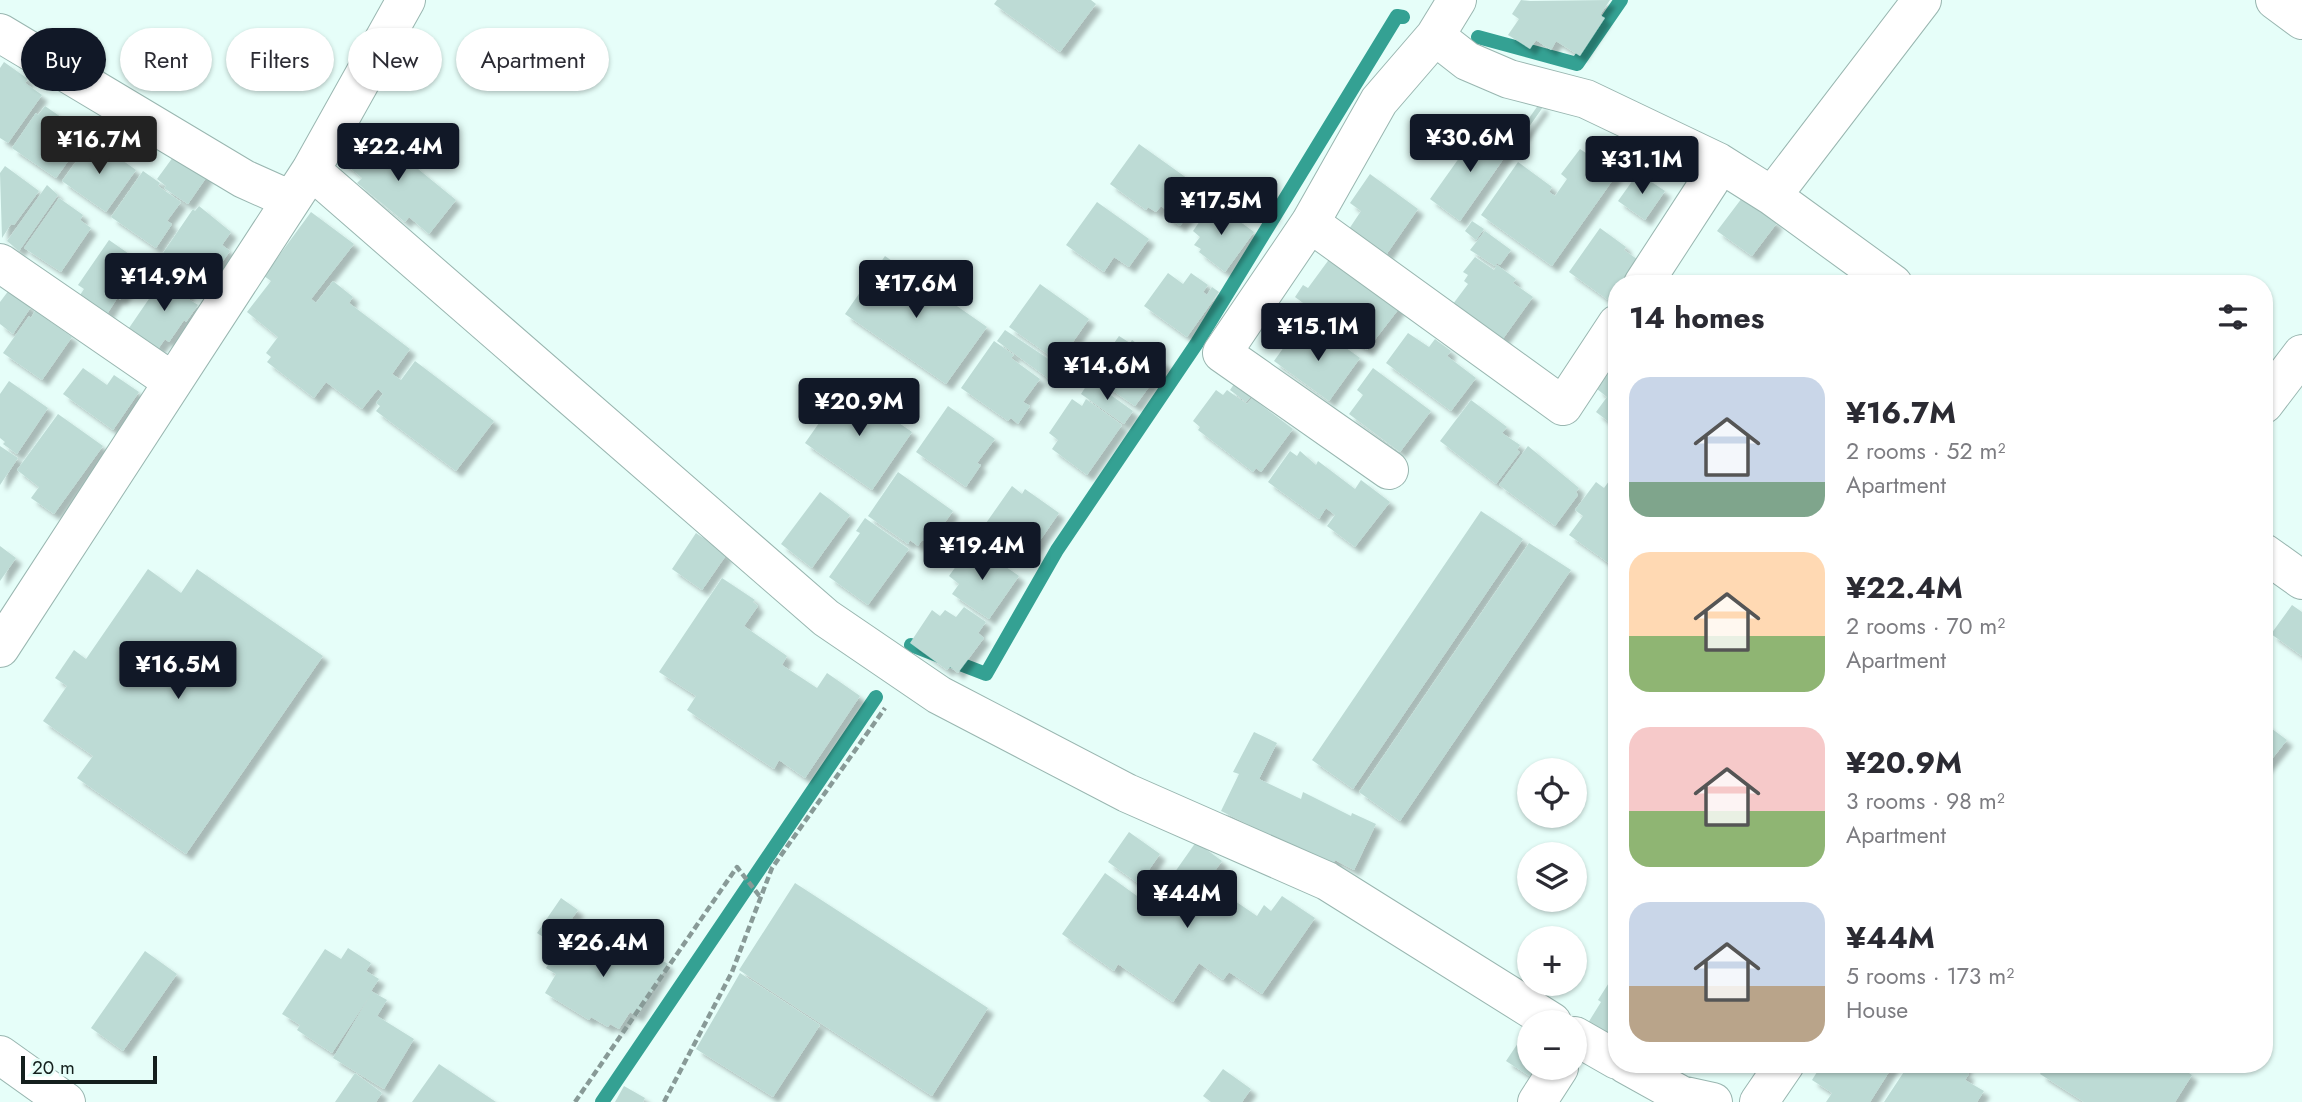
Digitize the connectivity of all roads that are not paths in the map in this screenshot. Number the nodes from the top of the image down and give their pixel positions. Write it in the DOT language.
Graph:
graph roads {
  1 [pos="406,0"];
  2 [pos="1457,0"];
  3 [pos="1922,0"];
  4 [pos="2275,0"];
  5 [pos="2302,20"];
  6 [pos="0,33"];
  7 [pos="1435,36"];
  8 [pos="1718,162"];
  9 [pos="301,185"];
  10 [pos="1772,196"];
  11 [pos="1310,223"];
  12 [pos="0,263"];
  13 [pos="1649,275"];
  14 [pos="1881,275"];
  15 [pos="1608,338"];
  16 [pos="2302,354"];
  17 [pos="173,382"];
  18 [pos="2273,392"];
  19 [pos="1388,470"];
  20 [pos="2273,559"];
  21 [pos="2302,580"];
  22 [pos="0,648"];
  23 [pos="1520,1010"];
  24 [pos="1587,1049"];
  25 [pos="0,1055"];
  26 [pos="1608,1057"];
  27 [pos="1641,1073"];
  28 [pos="1779,1073"];
  29 [pos="1548,1080"];
  30 [pos="66,1102"];
  31 [pos="1537,1102"];
  32 [pos="1713,1102"];
  33 [pos="1759,1102"];
  1 -- 9 [label="street"];
  2 -- 7 [label="street"];
  3 -- 10 [label="street"];
  4 -- 5 [label="street"];
  6 -- 9 [label="street"];
  7 -- 8 [label="street"];
  7 -- 11 [label="street"];
  8 -- 10 [label="street"];
  8 -- 13 [label="street"];
  9 -- 17 [label="street"];
  9 -- 23 [label="street"];
  10 -- 14 [label="street"];
  11 -- 15 [label="street"];
  11 -- 19 [label="street"];
  12 -- 17 [label="street"];
  16 -- 18 [label="street"];
  17 -- 22 [label="street"];
  20 -- 21 [label="street"];
  24 -- 26 [label="street"];
  25 -- 30 [label="street"];
  27 -- 32 [label="street"];
  28 -- 33 [label="street"];
  29 -- 31 [label="street"];
}
